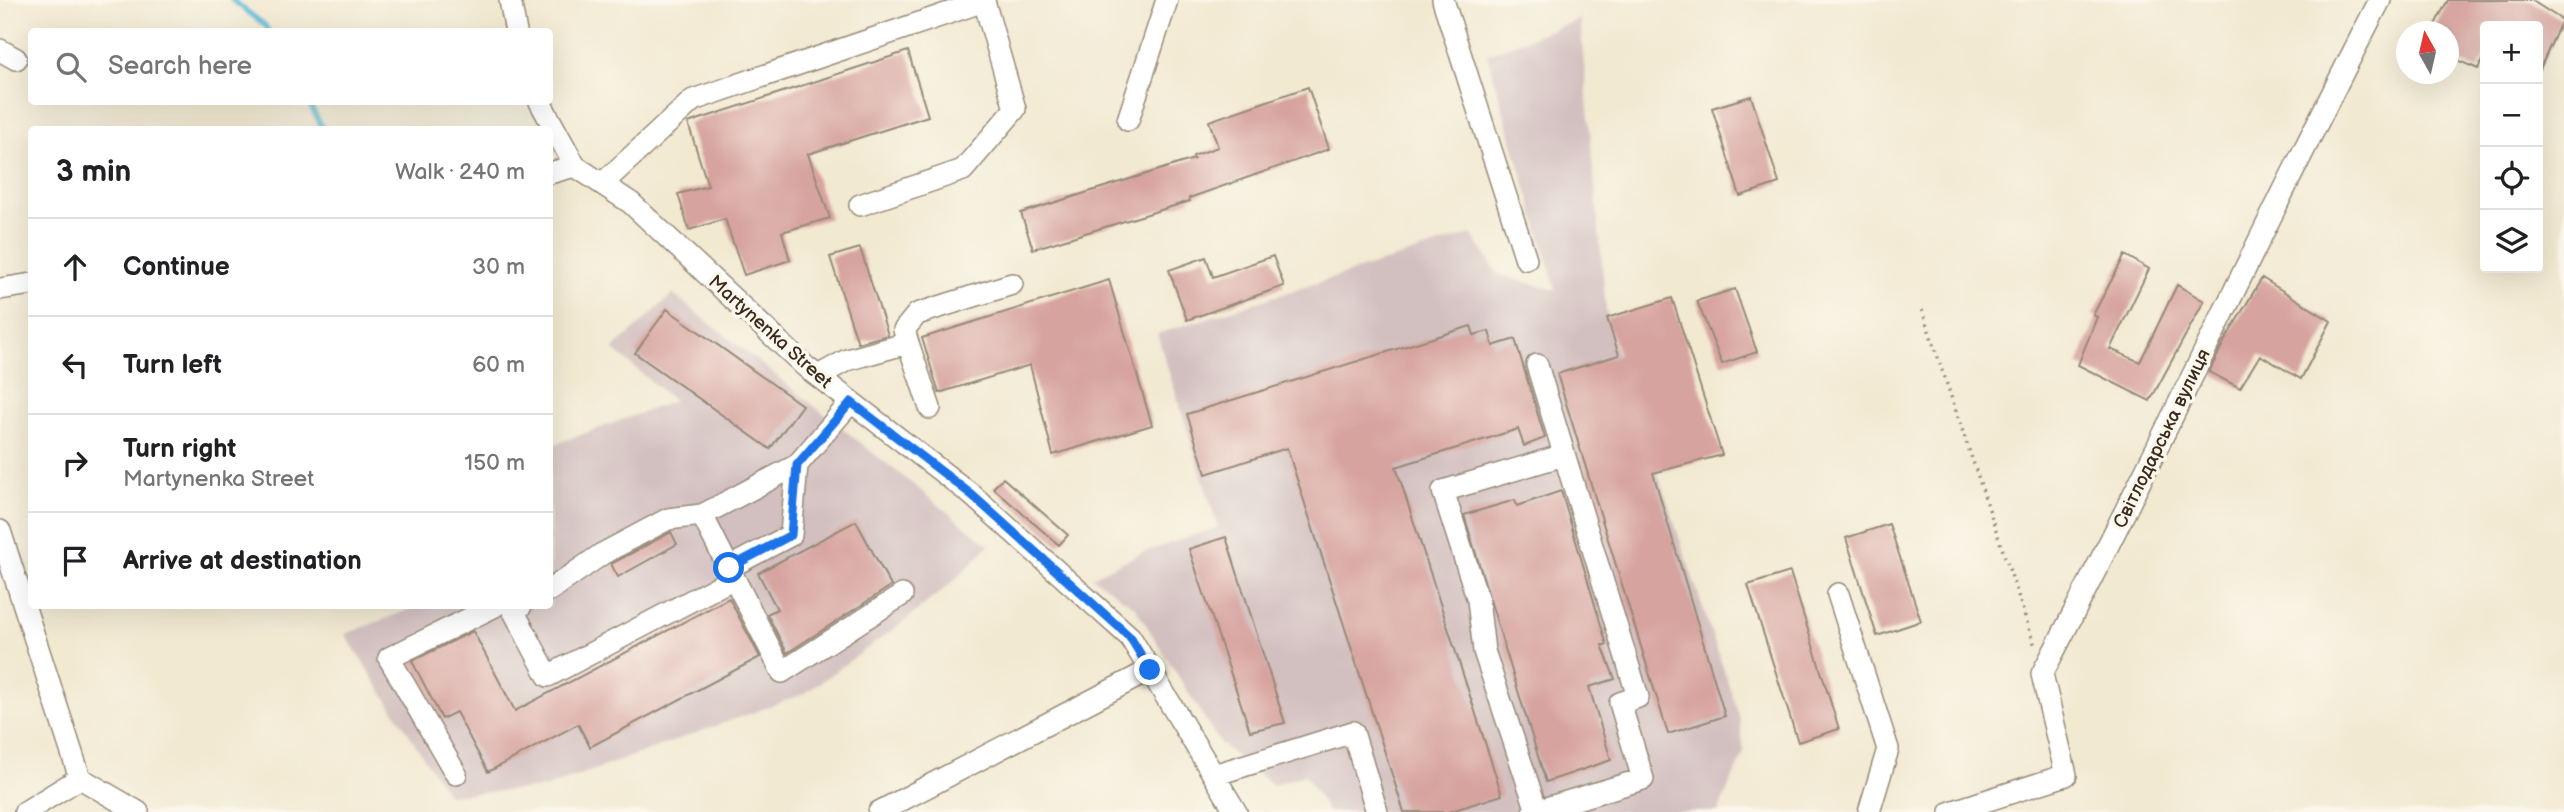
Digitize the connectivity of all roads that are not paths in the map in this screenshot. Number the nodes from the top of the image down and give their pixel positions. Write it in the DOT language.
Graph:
graph roads {
  1 [pos="510,0"];
  2 [pos="1167,0"];
  3 [pos="1443,0"];
  4 [pos="2380,0"];
  5 [pos="515,28"];
  6 [pos="542,105"];
  7 [pos="1128,120"];
  8 [pos="575,166"];
  9 [pos="553,172"];
  10 [pos="602,184"];
  11 [pos="860,205"];
  12 [pos="1526,259"];
  13 [pos="1012,284"];
  14 [pos="28,285"];
  15 [pos="0,289"];
  16 [pos="908,343"];
  17 [pos="1537,365"];
  18 [pos="818,376"];
  19 [pos="851,402"];
  20 [pos="930,408"];
  21 [pos="1564,455"];
  22 [pos="797,465"];
  23 [pos="702,515"];
  24 [pos="0,531"];
  25 [pos="731,573"];
  26 [pos="24,575"];
  27 [pos="553,588"];
  28 [pos="1838,594"];
  29 [pos="902,595"];
  30 [pos="33,609"];
  31 [pos="503,609"];
  32 [pos="509,609"];
  33 [pos="1150,670"];
  34 [pos="456,774"];
  35 [pos="1214,775"];
  36 [pos="80,778"];
  37 [pos="1535,811"];
  38 [pos="25,812"];
  39 [pos="138,812"];
  40 [pos="879,812"];
  41 [pos="1236,812"];
  42 [pos="1377,812"];
  43 [pos="1869,812"];
  44 [pos="1951,812"];
  1 -- 5 [label="street"];
  2 -- 7 [label="street"];
  3 -- 12 [label="street"];
  4 -- 44 [label="street, Світлодарська вулиця"];
  6 -- 8 [label="street"];
  8 -- 9 [label="street"];
  8 -- 10 [label="street, Martynenka Street"];
  10 -- 11 [label="street"];
  10 -- 18 [label="street, Martynenka Street"];
  13 -- 16 [label="street"];
  14 -- 15 [label="street"];
  16 -- 18 [label="street"];
  16 -- 20 [label="street"];
  17 -- 21 [label="street"];
  18 -- 19 [label="street, Martynenka Street"];
  19 -- 22 [label="street"];
  19 -- 33 [label="street, Martynenka Street"];
  21 -- 37 [label="street"];
  21 -- 37 [label="street"];
  22 -- 23 [label="street"];
  22 -- 25 [label="street"];
  23 -- 25 [label="street"];
  23 -- 27 [label="street"];
  24 -- 26 [label="street"];
  25 -- 29 [label="street"];
  25 -- 32 [label="street"];
  28 -- 43 [label="street"];
  30 -- 36 [label="street"];
  31 -- 34 [label="street"];
  33 -- 35 [label="street, Martynenka Street"];
  33 -- 40 [label="street"];
  35 -- 41 [label="street, Martynenka Street"];
  35 -- 42 [label="street"];
  36 -- 38 [label="street"];
  36 -- 39 [label="street"];
}
